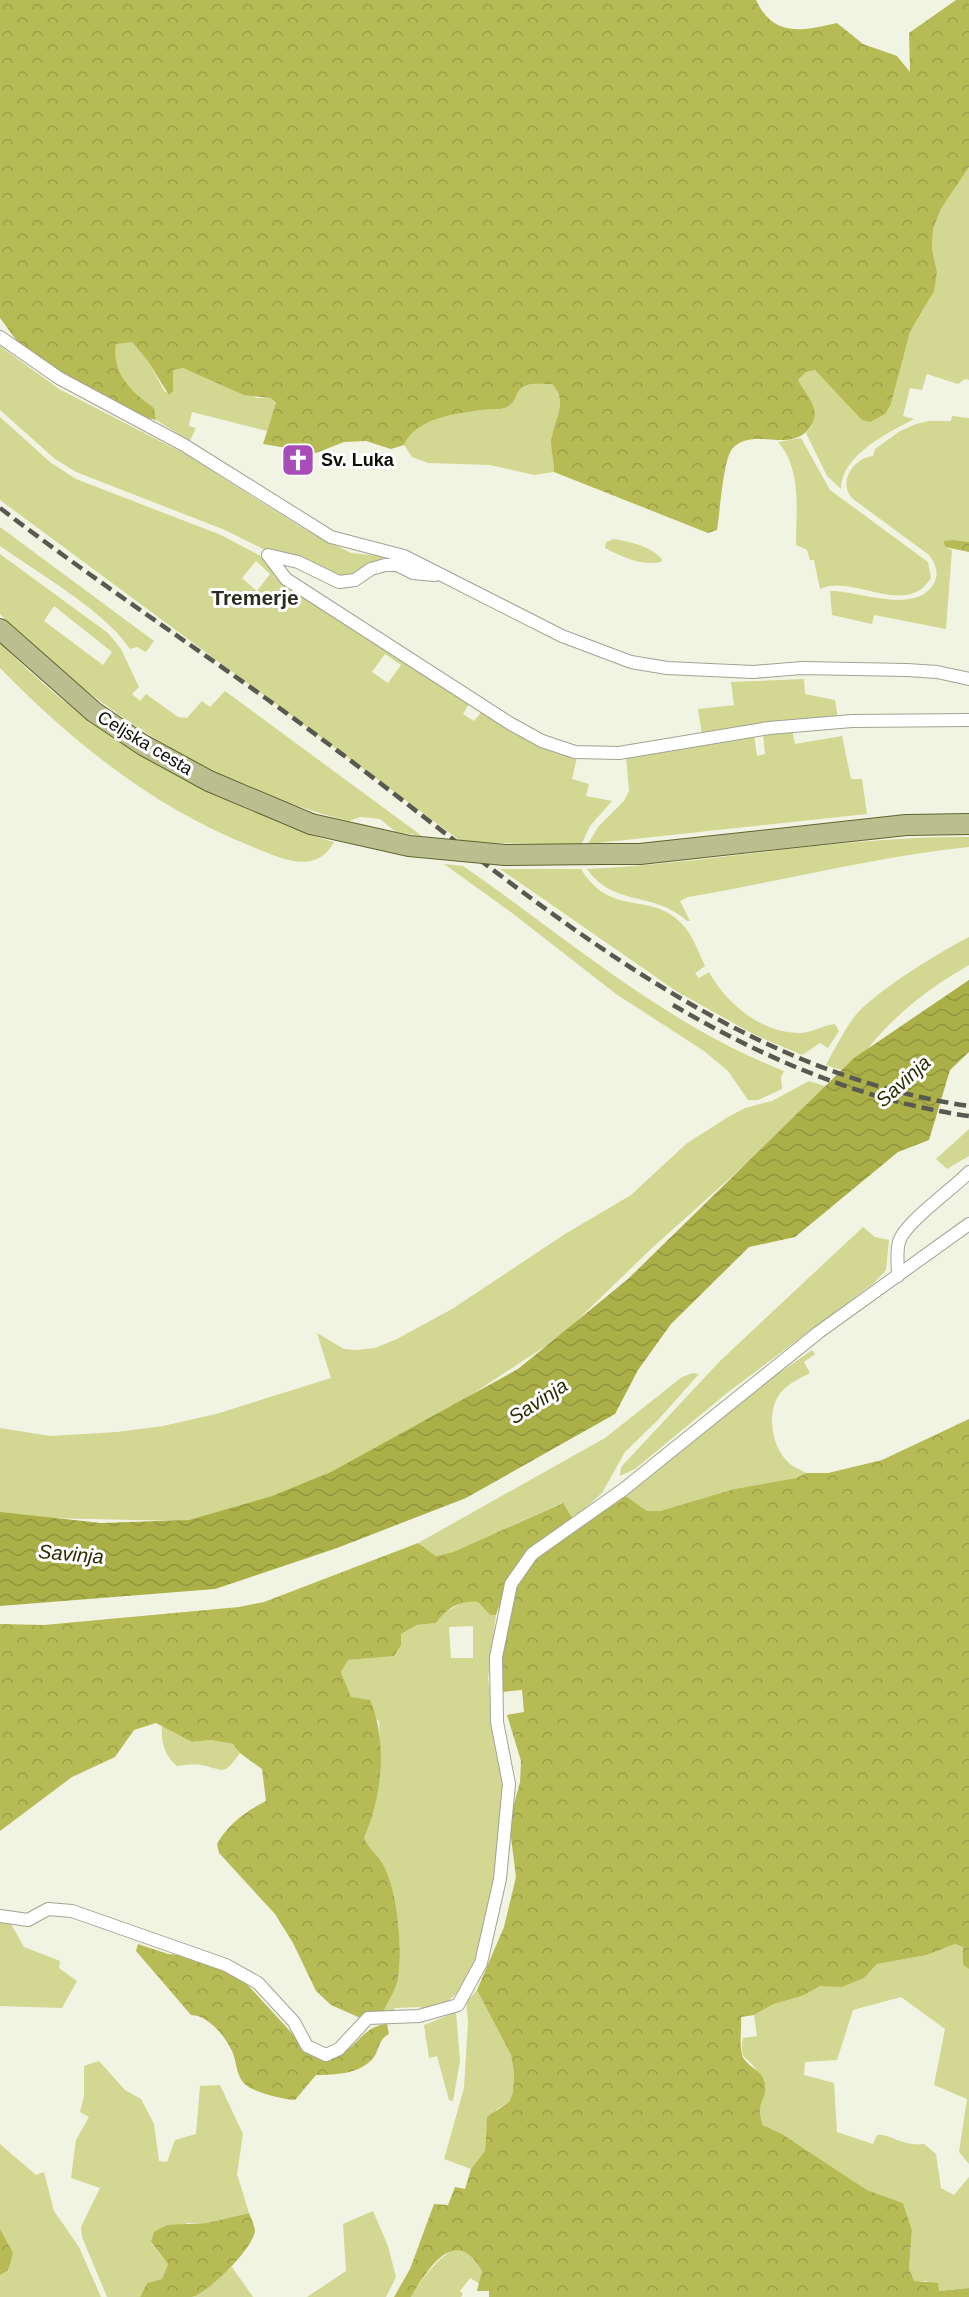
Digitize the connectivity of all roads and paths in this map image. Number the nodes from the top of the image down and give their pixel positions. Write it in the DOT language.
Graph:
graph roads {
  1 [pos="0,337"];
  2 [pos="440,576"];
  3 [pos="0,629"];
  4 [pos="969,679"];
  5 [pos="969,720"];
  6 [pos="969,824"];
  7 [pos="969,1172"];
  8 [pos="969,1224"];
  9 [pos="898,1276"];
  10 [pos="0,1916"];
  1 -- 2 [label="street"];
  2 -- 4 [label="street"];
  2 -- 5 [label="street"];
  3 -- 6 [label="main road, Celjska cesta, bridge"];
  7 -- 9 [label="street"];
  8 -- 9 [label="street"];
  9 -- 10 [label="street"];
}
